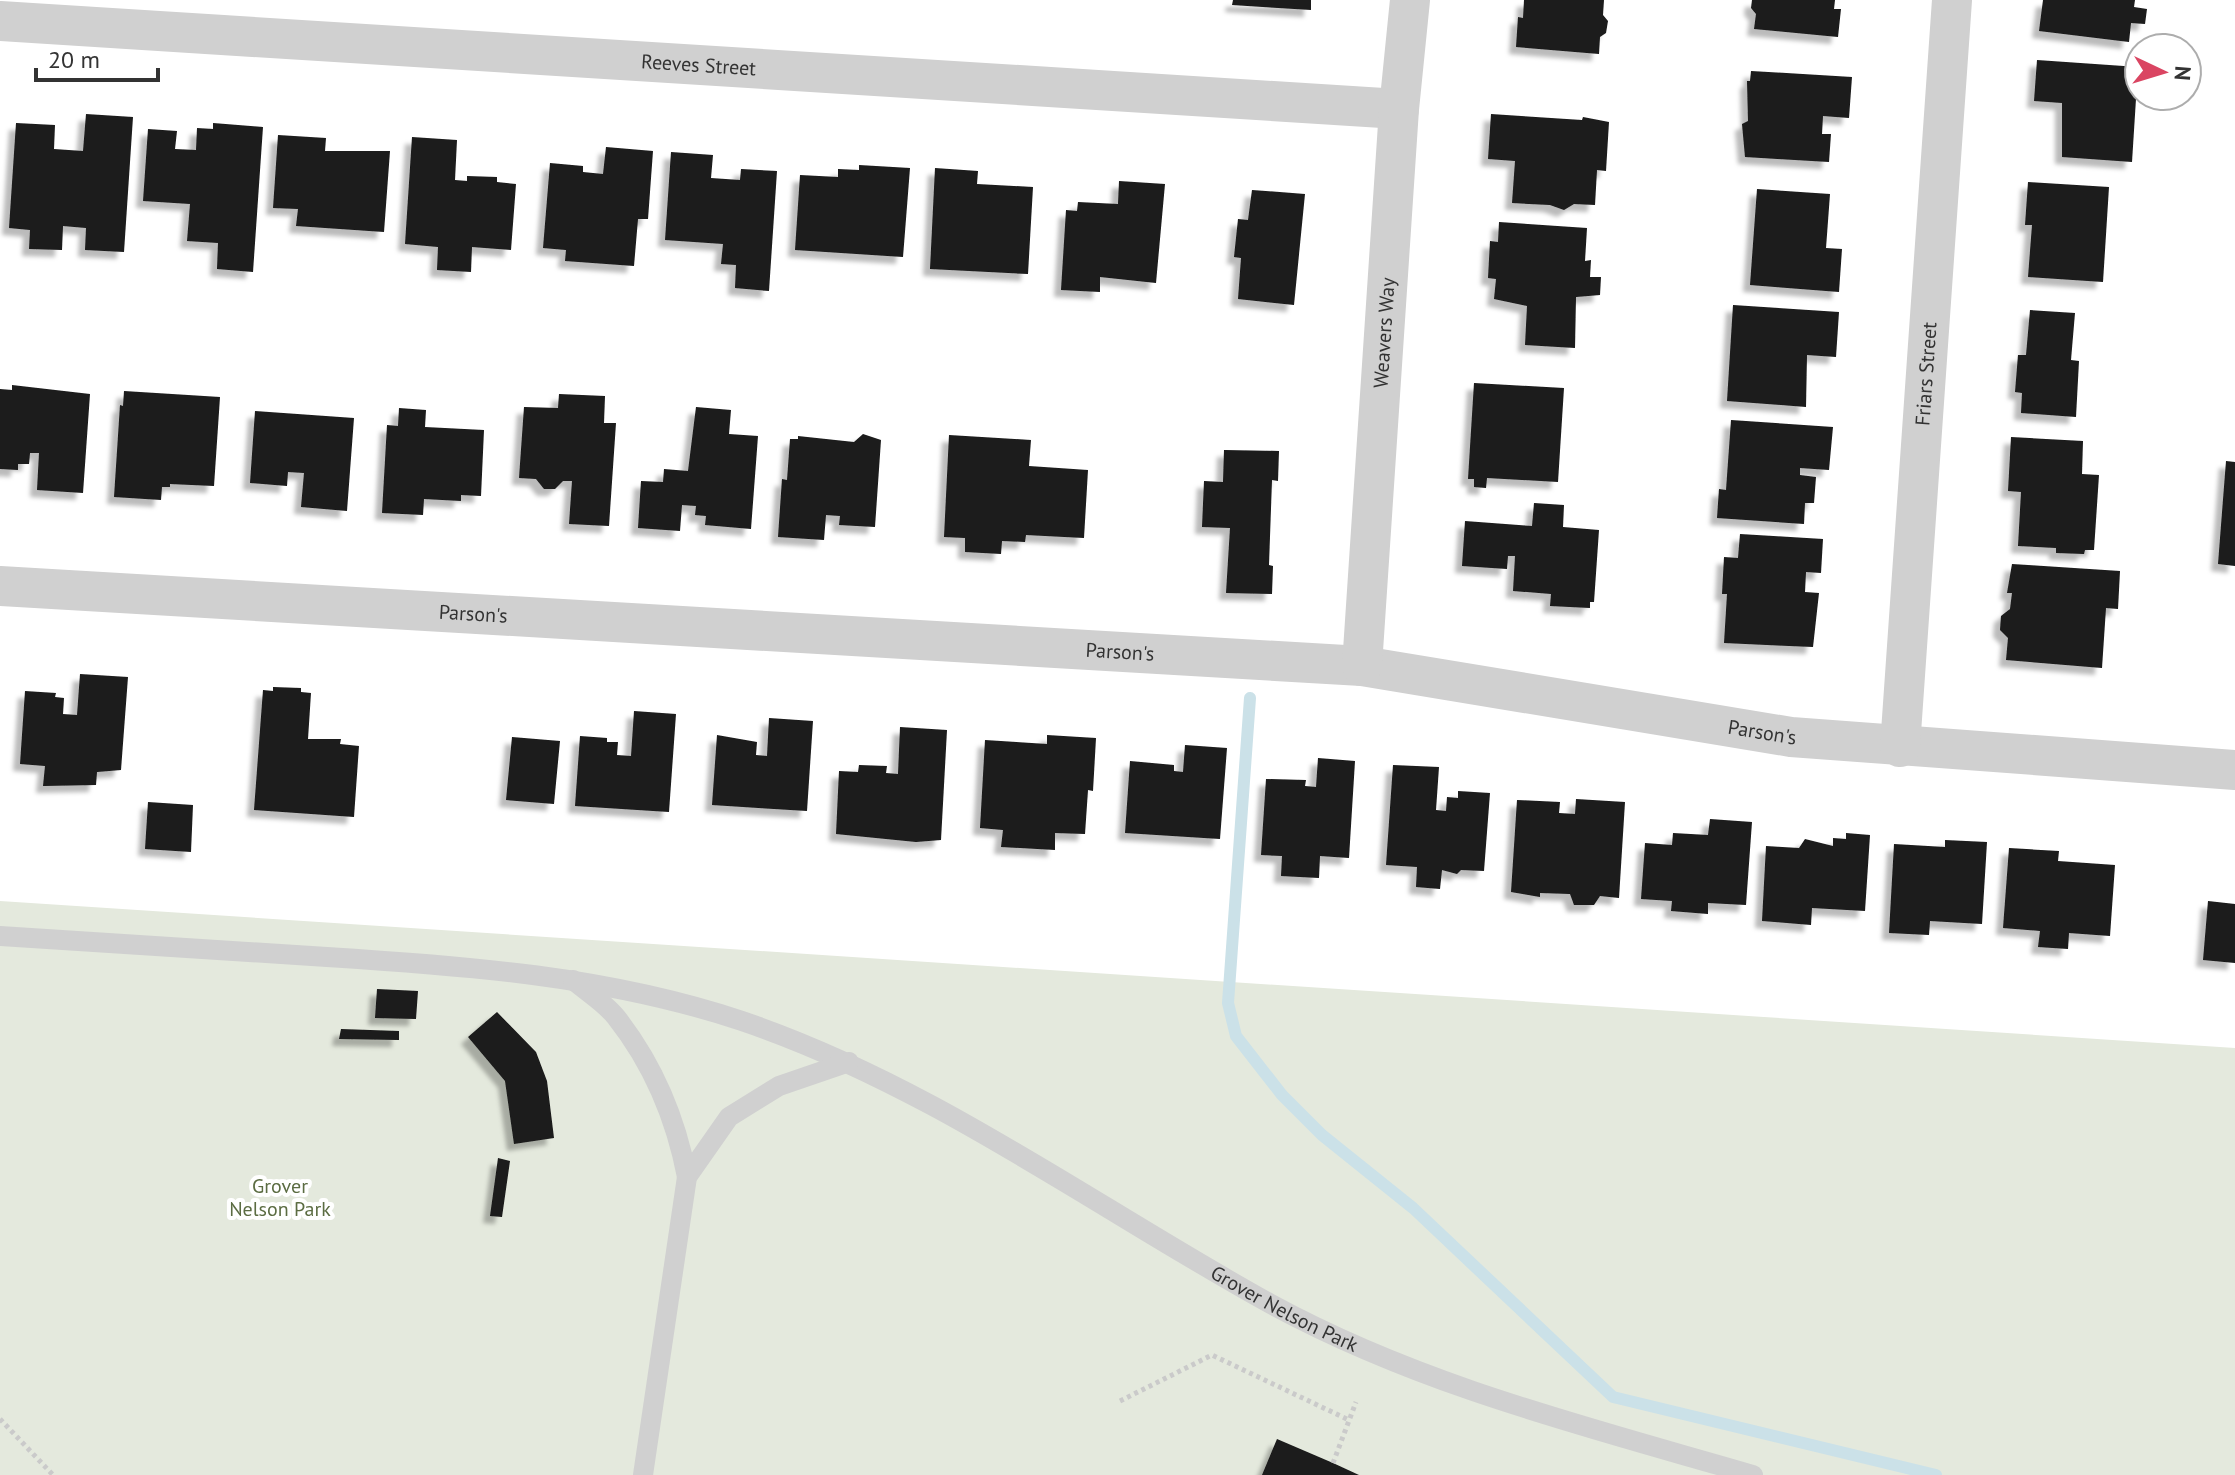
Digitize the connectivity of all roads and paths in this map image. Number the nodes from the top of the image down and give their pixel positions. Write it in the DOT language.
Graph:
graph roads {
  1 [pos="1410,0"];
  2 [pos="1952,0"];
  3 [pos="0,21"];
  4 [pos="1399,109"];
  5 [pos="0,586"];
  6 [pos="1362,666"];
  7 [pos="1900,747"];
  8 [pos="2235,770"];
  9 [pos="0,936"];
  10 [pos="573,980"];
  11 [pos="849,1062"];
  12 [pos="687,1177"];
  13 [pos="1120,1401"];
  14 [pos="1356,1402"];
  15 [pos="0,1419"];
  16 [pos="1349,1420"];
  17 [pos="1333,1463"];
  18 [pos="53,1475"];
  19 [pos="643,1475"];
  20 [pos="1753,1475"];
  1 -- 4 [label="street, Weavers Way"];
  2 -- 7 [label="street, Friars Street"];
  3 -- 4 [label="street, Reeves Street"];
  4 -- 6 [label="street, Weavers Way"];
  5 -- 6 [label="street, Parson's"];
  6 -- 7 [label="street, Parson's"];
  7 -- 8 [label="street, Parson's"];
  9 -- 10 [label="lane, Grover Nelson Park"];
  10 -- 11 [label="lane, Grover Nelson Park"];
  10 -- 12 [label="lane"];
  11 -- 12 [label="lane"];
  11 -- 20 [label="lane, Grover Nelson Park"];
  12 -- 19 [label="lane"];
  13 -- 16 [label="path"];
  14 -- 16 [label="path"];
  15 -- 18 [label="path"];
  16 -- 17 [label="path"];
}
